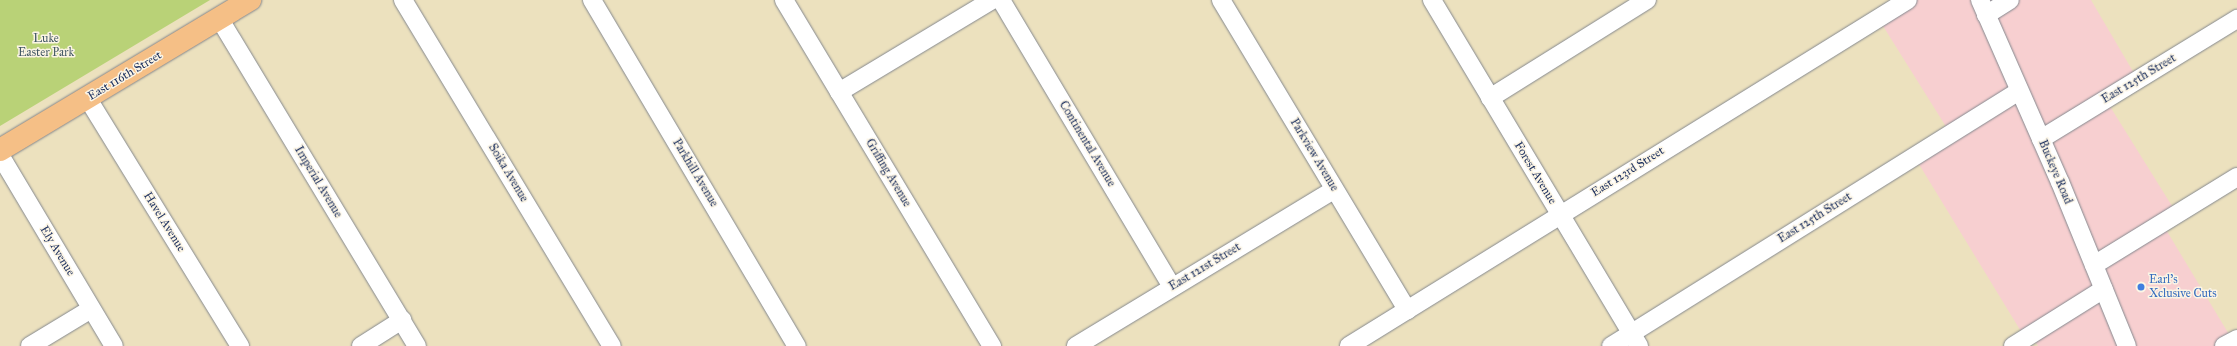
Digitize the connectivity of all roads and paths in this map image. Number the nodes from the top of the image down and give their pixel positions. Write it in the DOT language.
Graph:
graph roads {
  1 [pos="250,0"];
  2 [pos="404,0"];
  3 [pos="592,0"];
  4 [pos="784,0"];
  5 [pos="992,0"];
  6 [pos="1001,0"];
  7 [pos="1221,0"];
  8 [pos="1432,0"];
  9 [pos="1647,0"];
  10 [pos="1908,0"];
  11 [pos="2010,0"];
  12 [pos="1983,7"];
  13 [pos="219,18"];
  14 [pos="2237,19"];
  15 [pos="2019,90"];
  16 [pos="839,92"];
  17 [pos="1490,98"];
  18 [pos="88,99"];
  19 [pos="2041,139"];
  20 [pos="0,150"];
  21 [pos="0,155"];
  22 [pos="2237,177"];
  23 [pos="1334,190"];
  24 [pos="1560,214"];
  25 [pos="2094,265"];
  26 [pos="1172,287"];
  27 [pos="2104,289"];
  28 [pos="91,309"];
  29 [pos="1407,310"];
  30 [pos="402,320"];
  31 [pos="2237,339"];
  32 [pos="1635,340"];
  33 [pos="30,346"];
  34 [pos="114,346"];
  35 [pos="240,346"];
  36 [pos="361,346"];
  37 [pos="417,346"];
  38 [pos="612,346"];
  39 [pos="797,346"];
  40 [pos="992,346"];
  41 [pos="1076,346"];
  42 [pos="1349,346"];
  43 [pos="1611,346"];
  44 [pos="2012,346"];
  45 [pos="2128,346"];
  46 [pos="2224,346"];
  1 -- 13 [label="main road, East 116th Street"];
  2 -- 38 [label="street, Soika Avenue"];
  3 -- 39 [label="street, Parkhill Avenue"];
  4 -- 16 [label="street, Griffing Avenue"];
  5 -- 16 [label="street"];
  6 -- 26 [label="street, Continental Avenue"];
  7 -- 23 [label="street, Parkview Avenue"];
  8 -- 17 [label="street, Forest Avenue"];
  9 -- 17 [label="street"];
  10 -- 24 [label="street, East 123rd Street"];
  11 -- 12 [label="street"];
  12 -- 15 [label="street, Buckeye Road"];
  13 -- 18 [label="main road, East 116th Street"];
  13 -- 30 [label="street, Imperial Avenue"];
  14 -- 19 [label="street, East 125th Street"];
  15 -- 19 [label="street, Buckeye Road"];
  15 -- 32 [label="street, East 125th Street"];
  16 -- 40 [label="street, Griffing Avenue"];
  17 -- 24 [label="street, Forest Avenue"];
  18 -- 20 [label="main road, East 116th Street"];
  18 -- 35 [label="street, Havel Avenue"];
  19 -- 25 [label="street, Buckeye Road"];
  21 -- 28 [label="street, Ely Avenue"];
  22 -- 25 [label="street"];
  23 -- 26 [label="street, East 121st Street"];
  23 -- 29 [label="street, Parkview Avenue"];
  24 -- 29 [label="street, East 123rd Street"];
  24 -- 32 [label="street, Forest Avenue"];
  25 -- 27 [label="street, Buckeye Road"];
  26 -- 41 [label="street, East 121st Street"];
  27 -- 44 [label="street"];
  27 -- 45 [label="street, Buckeye Road"];
  28 -- 33 [label="street"];
  28 -- 34 [label="street, Ely Avenue"];
  29 -- 42 [label="street, East 123rd Street"];
  30 -- 36 [label="street"];
  30 -- 37 [label="street, Imperial Avenue"];
  31 -- 46 [label="street"];
  32 -- 43 [label="street, East 125th Street"];
}
